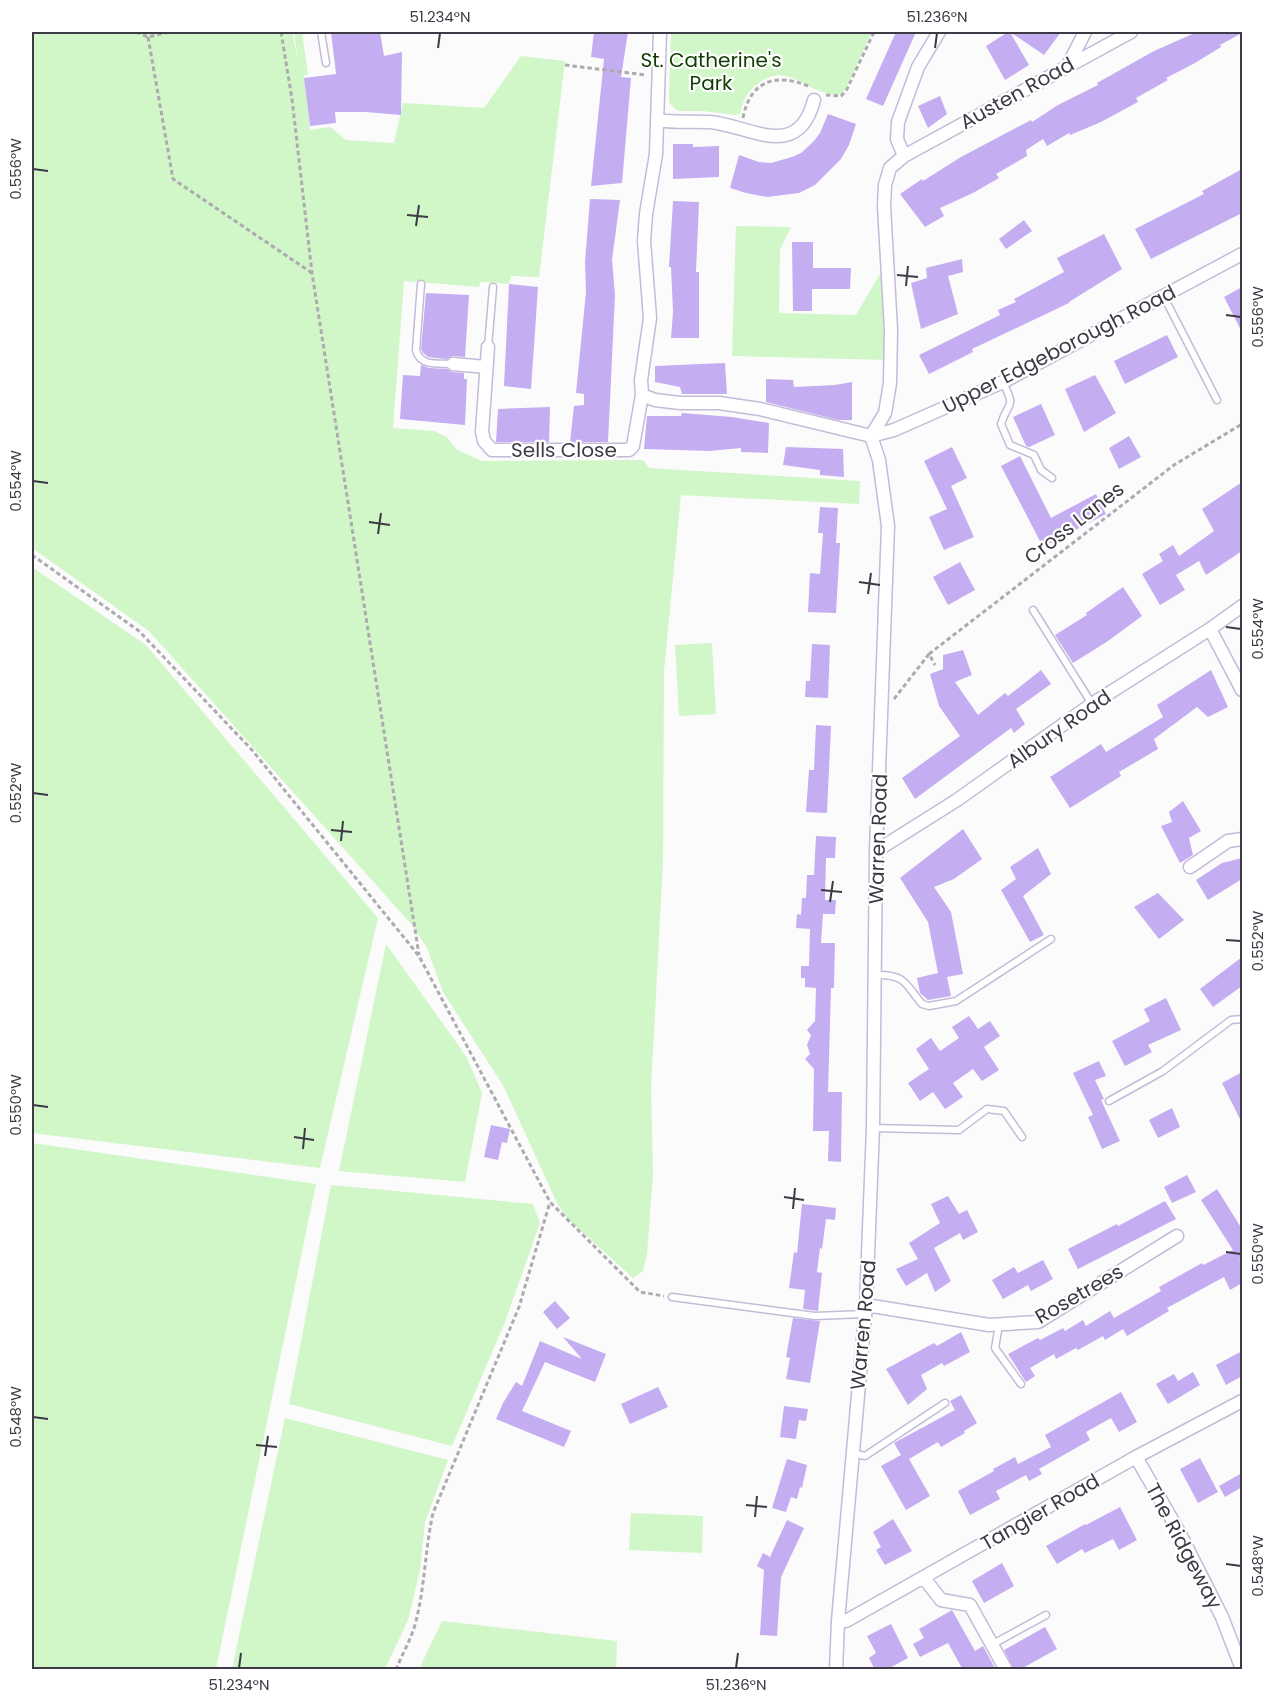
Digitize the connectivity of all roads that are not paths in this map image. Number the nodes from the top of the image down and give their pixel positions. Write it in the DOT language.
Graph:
graph roads {
  1 [pos="321,32"];
  2 [pos="660,32"];
  3 [pos="939,32"];
  4 [pos="1085,32"];
  5 [pos="1131,32"];
  6 [pos="326,63"];
  7 [pos="1068,66"];
  8 [pos="814,100"];
  9 [pos="658,120"];
  10 [pos="904,156"];
  11 [pos="1242,254"];
  12 [pos="421,284"];
  13 [pos="493,287"];
  14 [pos="1164,297"];
  15 [pos="488,347"];
  16 [pos="453,364"];
  17 [pos="486,367"];
  18 [pos="1003,382"];
  19 [pos="642,396"];
  20 [pos="1217,400"];
  21 [pos="871,436"];
  22 [pos="1052,478"];
  23 [pos="1242,606"];
  24 [pos="1033,610"];
  25 [pos="1210,629"];
  26 [pos="1242,690"];
  27 [pos="1092,705"];
  28 [pos="1242,839"];
  29 [pos="876,851"];
  30 [pos="1190,867"];
  31 [pos="1051,939"];
  32 [pos="875,975"];
  33 [pos="1242,1019"];
  34 [pos="1110,1101"];
  35 [pos="873,1128"];
  36 [pos="1022,1137"];
  37 [pos="1177,1236"];
  38 [pos="672,1297"];
  39 [pos="866,1310"];
  40 [pos="999,1325"];
  41 [pos="1021,1384"];
  42 [pos="1242,1401"];
  43 [pos="945,1403"];
  44 [pos="852,1454"];
  45 [pos="1136,1458"];
  46 [pos="924,1578"];
  47 [pos="1046,1615"];
  48 [pos="838,1621"];
  49 [pos="993,1644"];
  50 [pos="1242,1669"];
  51 [pos="836,1670"];
  52 [pos="1006,1670"];
  1 -- 6 [label="lane"];
  2 -- 9 [label="street"];
  3 -- 10 [label="street"];
  4 -- 7 [label="street"];
  5 -- 7 [label="street, Austen Road"];
  7 -- 10 [label="street, Austen Road"];
  8 -- 9 [label="street"];
  9 -- 19 [label="street"];
  10 -- 21 [label="street"];
  11 -- 14 [label="street, Upper Edgeborough Road"];
  12 -- 16 [label="lane"];
  13 -- 15 [label="lane, Sells Close"];
  14 -- 18 [label="street, Upper Edgeborough Road"];
  14 -- 20 [label="lane"];
  15 -- 17 [label="street, Sells Close"];
  16 -- 17 [label="street"];
  17 -- 19 [label="street, Sells Close"];
  18 -- 21 [label="street, Upper Edgeborough Road"];
  18 -- 22 [label="lane"];
  19 -- 21 [label="street"];
  21 -- 29 [label="street, Warren Road"];
  23 -- 25 [label="street, Albury Road"];
  24 -- 27 [label="lane"];
  25 -- 26 [label="street"];
  25 -- 27 [label="street, Albury Road"];
  27 -- 29 [label="street, Albury Road"];
  28 -- 30 [label="street"];
  29 -- 32 [label="street, Warren Road"];
  31 -- 32 [label="lane"];
  32 -- 35 [label="street, Warren Road"];
  33 -- 34 [label="lane"];
  35 -- 36 [label="lane"];
  35 -- 39 [label="street, Warren Road"];
  37 -- 40 [label="street, Rosetrees"];
  38 -- 39 [label="lane"];
  39 -- 40 [label="street, Rosetrees"];
  39 -- 44 [label="street, Warren Road"];
  40 -- 41 [label="lane"];
  42 -- 45 [label="street, Tangier Road"];
  43 -- 44 [label="lane"];
  44 -- 48 [label="street, Warren Road"];
  45 -- 46 [label="street, Tangier Road"];
  45 -- 50 [label="street, The Ridgeway"];
  46 -- 48 [label="street, Tangier Road"];
  46 -- 49 [label="street"];
  47 -- 49 [label="lane"];
  48 -- 51 [label="street, Warren Road"];
  49 -- 52 [label="street"];
}
